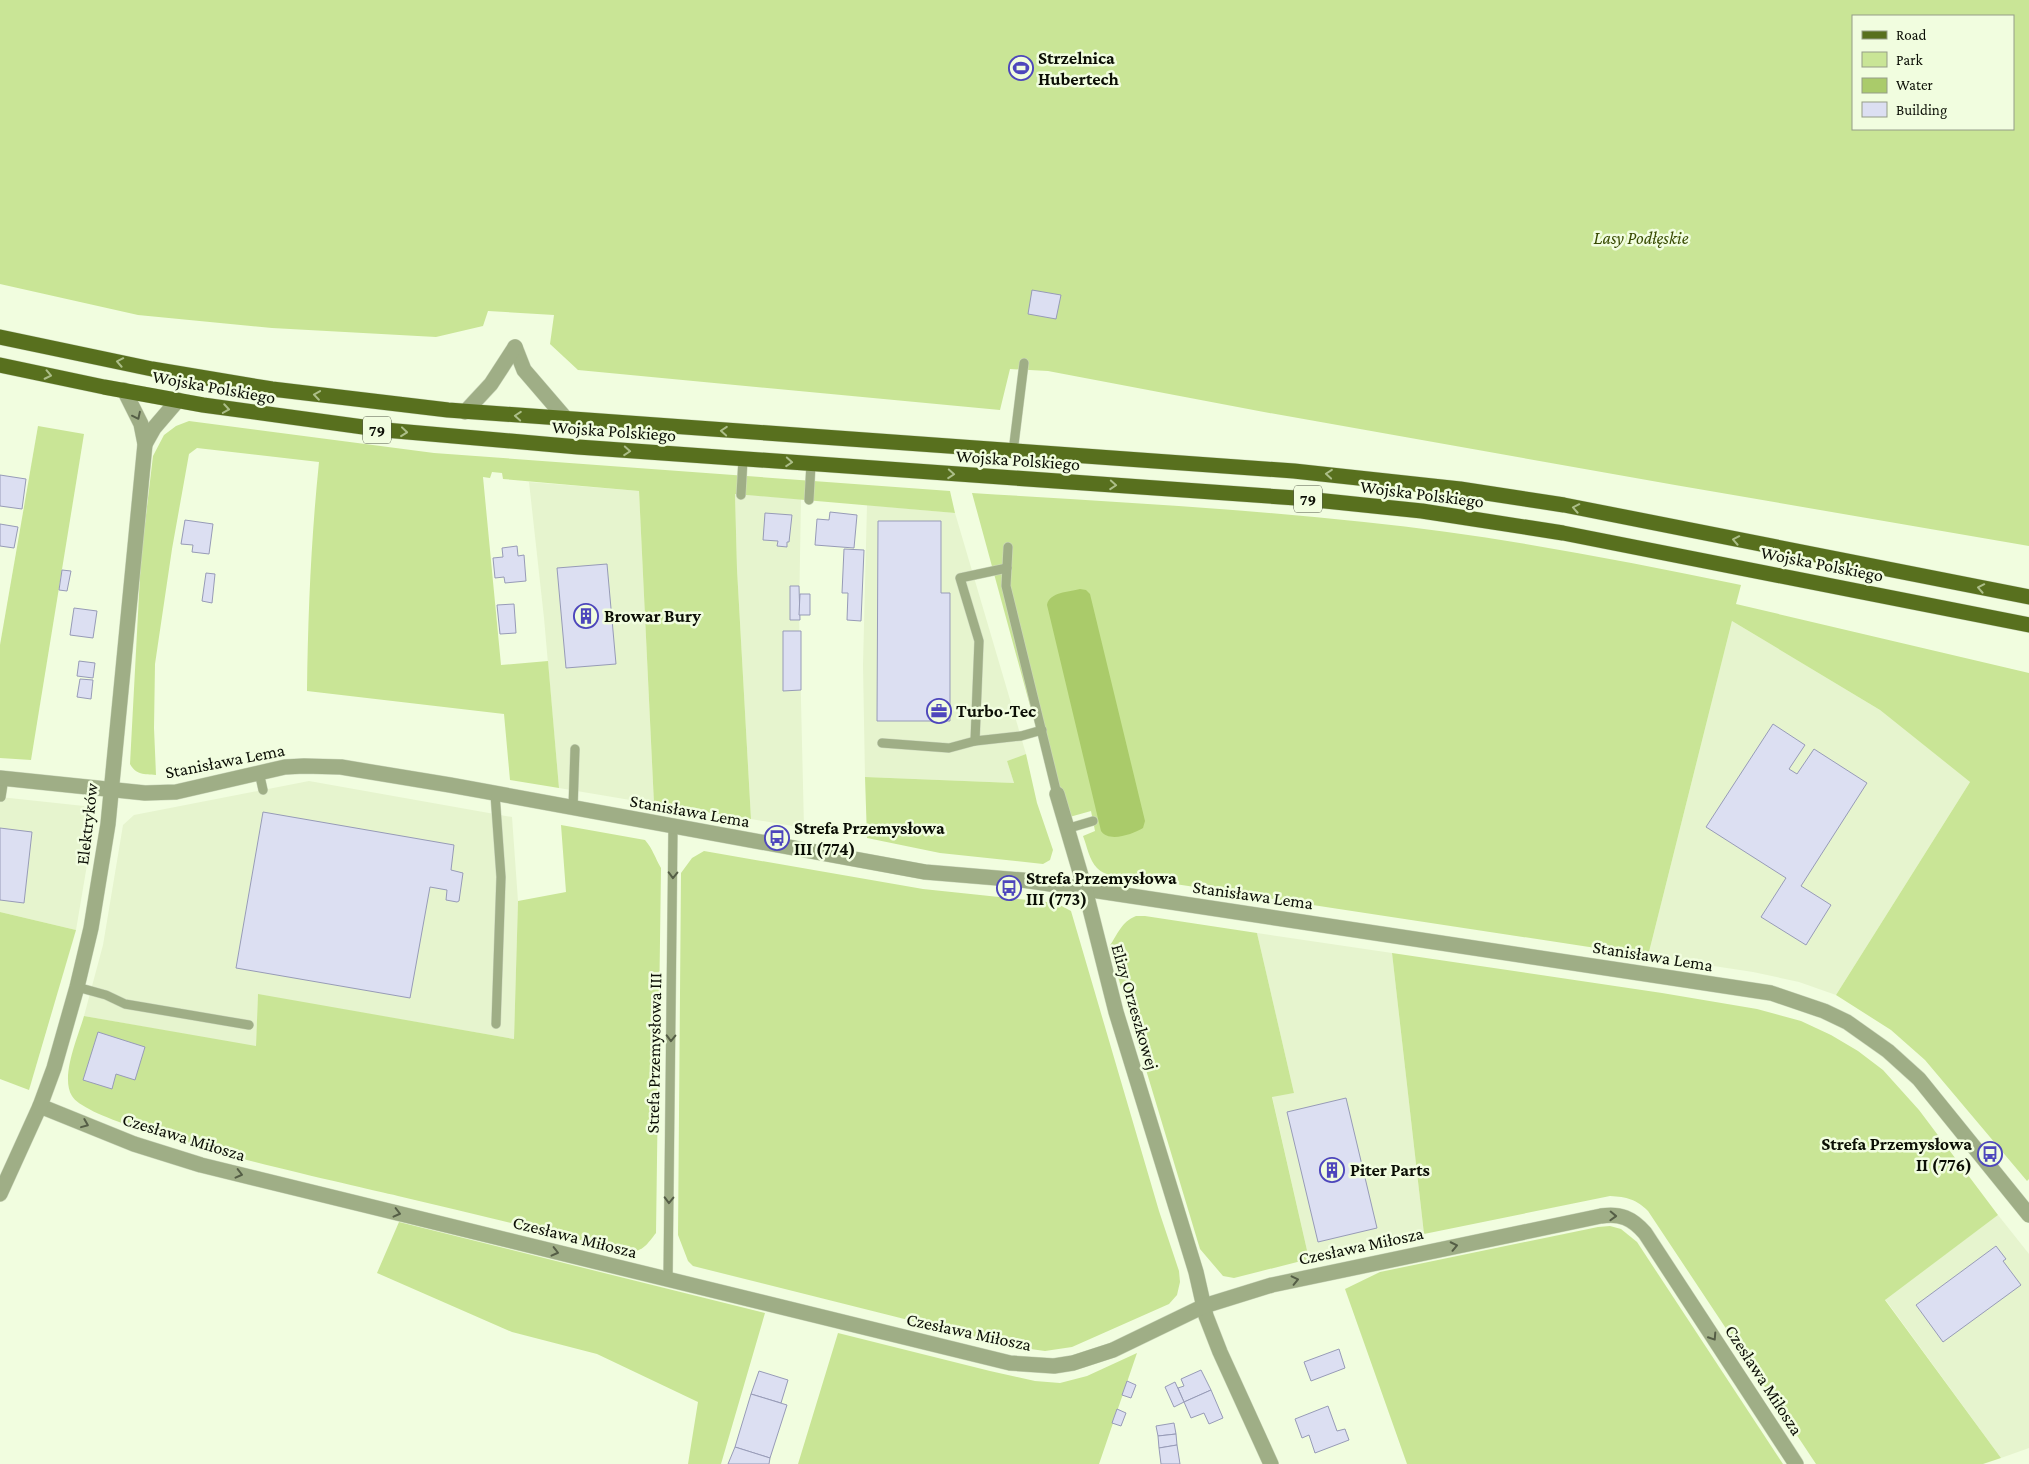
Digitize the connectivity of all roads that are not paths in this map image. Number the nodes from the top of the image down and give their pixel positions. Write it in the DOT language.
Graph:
graph roads {
  1 [pos="0,337"];
  2 [pos="1024,363"];
  3 [pos="0,364"];
  4 [pos="124,390"];
  5 [pos="178,400"];
  6 [pos="465,412"];
  7 [pos="567,420"];
  8 [pos="145,444"];
  9 [pos="1013,452"];
  10 [pos="743,459"];
  11 [pos="811,464"];
  12 [pos="741,494"];
  13 [pos="809,500"];
  14 [pos="1008,547"];
  15 [pos="1007,568"];
  16 [pos="2029,597"];
  17 [pos="2029,625"];
  18 [pos="1042,730"];
  19 [pos="975,741"];
  20 [pos="882,743"];
  21 [pos="575,748"];
  22 [pos="259,772"];
  23 [pos="2,778"];
  24 [pos="111,790"];
  25 [pos="263,790"];
  26 [pos="496,794"];
  27 [pos="1057,794"];
  28 [pos="1,797"];
  29 [pos="573,808"];
  30 [pos="1093,821"];
  31 [pos="673,827"];
  32 [pos="1066,829"];
  33 [pos="1085,889"];
  34 [pos="77,987"];
  35 [pos="496,1024"];
  36 [pos="249,1025"];
  37 [pos="40,1106"];
  38 [pos="0,1194"];
  39 [pos="2029,1215"];
  40 [pos="668,1279"];
  41 [pos="1204,1306"];
  42 [pos="1271,1464"];
  43 [pos="1796,1464"];
  6 -- 1 [label="main road, Wojska Polskiego / 79, one-way"];
  2 -- 9 [label="lane"];
  3 -- 4 [label="main road, Wojska Polskiego / 79, one-way"];
  4 -- 5 [label="main road, Wojska Polskiego / 79"];
  4 -- 8 [label="street, Elektryków, one-way"];
  5 -- 8 [label="street, Elektryków"];
  5 -- 10 [label="main road, Wojska Polskiego / 79, one-way"];
  7 -- 6 [label="main road, Wojska Polskiego / 79, one-way"];
  6 -- 7 [label="street"];
  9 -- 7 [label="main road, Wojska Polskiego / 79, one-way"];
  8 -- 24 [label="street, Elektryków"];
  16 -- 9 [label="main road, Wojska Polskiego / 79, one-way"];
  10 -- 11 [label="main road, Wojska Polskiego / 79, one-way"];
  10 -- 12 [label="lane"];
  11 -- 13 [label="lane"];
  11 -- 17 [label="main road, Wojska Polskiego / 79, one-way"];
  14 -- 15 [label="lane, Elizy Orzeszkowej"];
  15 -- 18 [label="lane, Elizy Orzeszkowej"];
  15 -- 19 [label="lane"];
  18 -- 19 [label="lane"];
  18 -- 27 [label="lane, Elizy Orzeszkowej"];
  19 -- 20 [label="lane"];
  21 -- 29 [label="lane"];
  22 -- 24 [label="street, Stanisława Lema"];
  22 -- 25 [label="lane"];
  22 -- 26 [label="street, Stanisława Lema"];
  23 -- 24 [label="street, Stanisława Lema"];
  23 -- 28 [label="lane"];
  24 -- 34 [label="street, Elektryków"];
  26 -- 29 [label="street, Stanisława Lema"];
  26 -- 35 [label="lane"];
  27 -- 32 [label="street, Elizy Orzeszkowej"];
  29 -- 31 [label="street, Stanisława Lema"];
  30 -- 32 [label="lane"];
  31 -- 33 [label="street, Stanisława Lema"];
  31 -- 40 [label="lane, Strefa Przemysłowa III, one-way"];
  32 -- 33 [label="street, Elizy Orzeszkowej"];
  33 -- 39 [label="street, Stanisława Lema"];
  33 -- 41 [label="street, Elizy Orzeszkowej"];
  34 -- 36 [label="lane"];
  34 -- 37 [label="street, Elektryków"];
  37 -- 38 [label="street, Elektryków"];
  37 -- 40 [label="street, Czesława Miłosza, one-way"];
  40 -- 41 [label="street, Czesława Miłosza"];
  41 -- 42 [label="street, Elizy Orzeszkowej"];
  41 -- 43 [label="street, Czesława Miłosza, one-way"];
}
